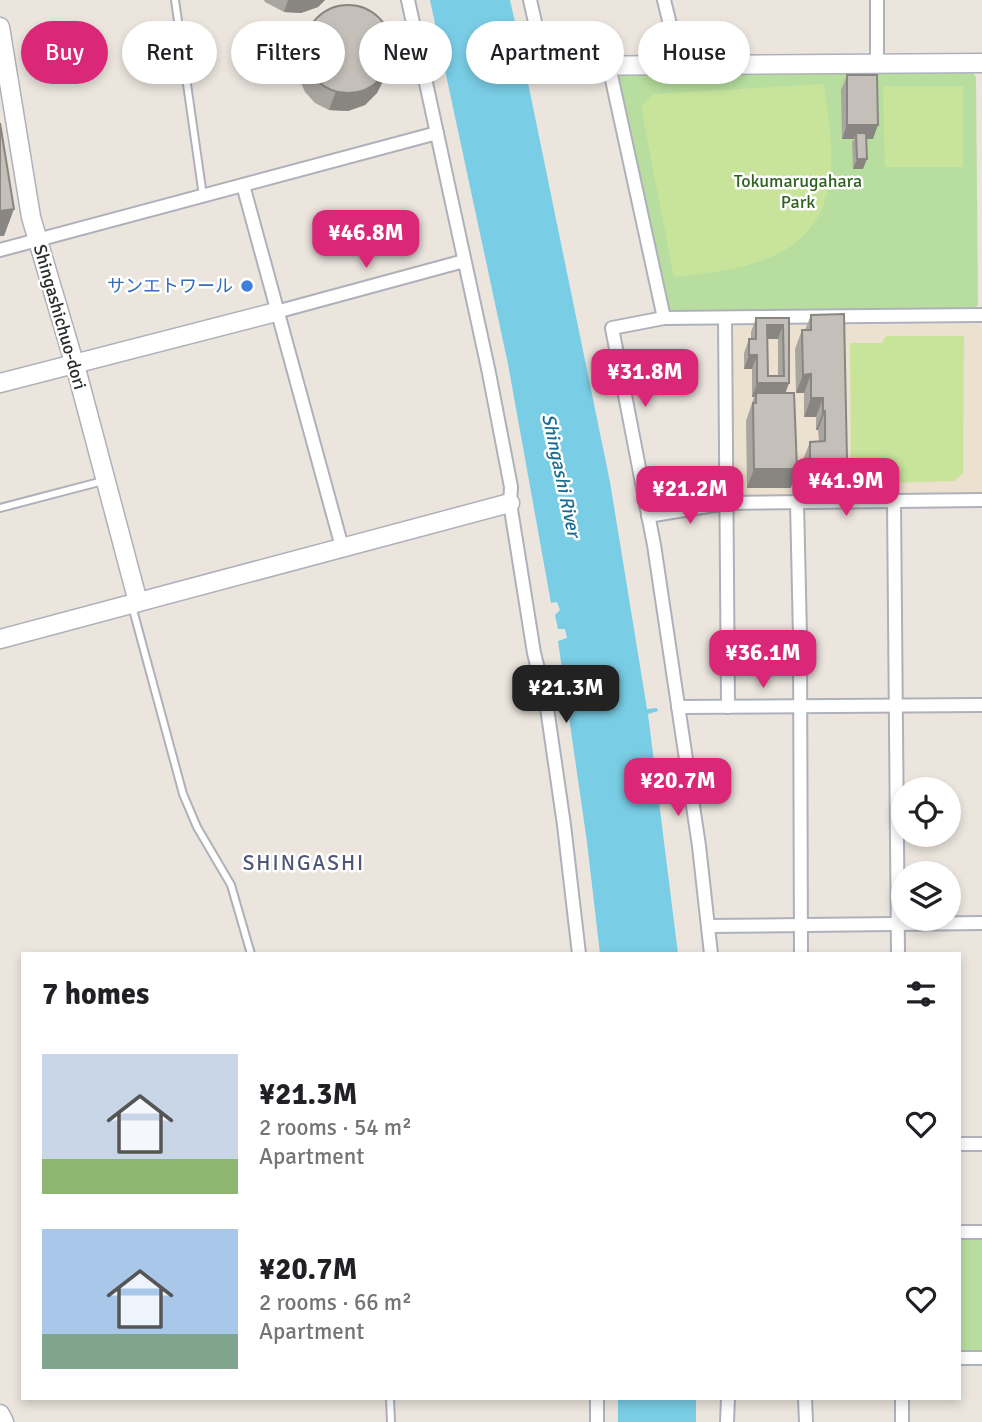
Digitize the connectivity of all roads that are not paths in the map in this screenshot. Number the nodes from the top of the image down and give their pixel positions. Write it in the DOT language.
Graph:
graph roads {
  1 [pos="175,0"];
  2 [pos="408,0"];
  3 [pos="530,0"];
  4 [pos="664,0"];
  5 [pos="877,0"];
  6 [pos="535,21"];
  7 [pos="669,21"];
  8 [pos="0,27"];
  9 [pos="982,62"];
  10 [pos="877,63"];
  11 [pos="750,64"];
  12 [pos="613,84"];
  13 [pos="437,133"];
  14 [pos="243,185"];
  15 [pos="203,196"];
  16 [pos="37,239"];
  17 [pos="0,250"];
  18 [pos="464,261"];
  19 [pos="276,312"];
  20 [pos="982,315"];
  21 [pos="664,318"];
  22 [pos="725,318"];
  23 [pos="74,364"];
  24 [pos="0,383"];
  25 [pos="106,480"];
  26 [pos="982,500"];
  27 [pos="894,501"];
  28 [pos="797,502"];
  29 [pos="510,503"];
  30 [pos="726,503"];
  31 [pos="0,508"];
  32 [pos="648,516"];
  33 [pos="342,547"];
  34 [pos="135,603"];
  35 [pos="0,639"];
  36 [pos="982,705"];
  37 [pos="896,706"];
  38 [pos="678,707"];
  39 [pos="728,707"];
  40 [pos="799,707"];
  41 [pos="897,861"];
  42 [pos="961,923"];
  43 [pos="982,923"];
  44 [pos="891,924"];
  45 [pos="800,925"];
  46 [pos="708,926"];
  47 [pos="898,931"];
  48 [pos="250,952"];
  49 [pos="579,952"];
  50 [pos="711,952"];
  51 [pos="801,952"];
  52 [pos="898,952"];
  53 [pos="961,1144"];
  54 [pos="982,1144"];
  55 [pos="961,1232"];
  56 [pos="982,1232"];
  57 [pos="961,1358"];
  58 [pos="982,1358"];
  59 [pos="390,1400"];
  60 [pos="597,1400"];
  61 [pos="728,1400"];
  62 [pos="805,1400"];
  63 [pos="902,1400"];
  64 [pos="0,1414"];
  65 [pos="4,1422"];
  66 [pos="391,1422"];
  67 [pos="597,1422"];
  68 [pos="727,1422"];
  69 [pos="806,1422"];
  70 [pos="902,1422"];
  1 -- 15 [label="lane"];
  2 -- 13 [label="street"];
  3 -- 6 [label="street"];
  4 -- 7 [label="street"];
  5 -- 10 [label="street"];
  8 -- 16 [label="street, Shingashichuo-dori"];
  9 -- 10 [label="street"];
  10 -- 11 [label="street"];
  12 -- 21 [label="street"];
  13 -- 14 [label="street"];
  13 -- 18 [label="street"];
  14 -- 15 [label="street"];
  14 -- 19 [label="street"];
  15 -- 16 [label="street"];
  16 -- 17 [label="street"];
  16 -- 23 [label="street, Shingashichuo-dori"];
  18 -- 19 [label="street"];
  18 -- 29 [label="street"];
  19 -- 23 [label="street"];
  19 -- 33 [label="street"];
  20 -- 22 [label="street"];
  21 -- 22 [label="street"];
  21 -- 32 [label="street"];
  22 -- 30 [label="street"];
  23 -- 24 [label="street"];
  23 -- 25 [label="street, Shingashichuo-dori"];
  25 -- 31 [label="lane"];
  25 -- 34 [label="street, Shingashichuo-dori"];
  26 -- 27 [label="street"];
  27 -- 28 [label="street"];
  27 -- 37 [label="street"];
  28 -- 30 [label="street"];
  28 -- 40 [label="street"];
  29 -- 33 [label="street"];
  29 -- 49 [label="street"];
  30 -- 32 [label="street"];
  30 -- 39 [label="street"];
  32 -- 38 [label="street"];
  33 -- 34 [label="street"];
  34 -- 35 [label="street"];
  34 -- 48 [label="lane"];
  36 -- 37 [label="street"];
  37 -- 40 [label="street"];
  37 -- 41 [label="street"];
  38 -- 39 [label="street"];
  38 -- 46 [label="street"];
  39 -- 40 [label="street"];
  40 -- 45 [label="street"];
  42 -- 43 [label="street"];
  44 -- 45 [label="street"];
  45 -- 46 [label="street"];
  45 -- 51 [label="street"];
  46 -- 50 [label="street"];
  47 -- 52 [label="street"];
  53 -- 54 [label="street"];
  55 -- 56 [label="street"];
  57 -- 58 [label="street"];
  59 -- 66 [label="lane"];
  60 -- 67 [label="street"];
  61 -- 68 [label="street"];
  62 -- 69 [label="street"];
  63 -- 70 [label="street"];
  64 -- 65 [label="street"];
}
